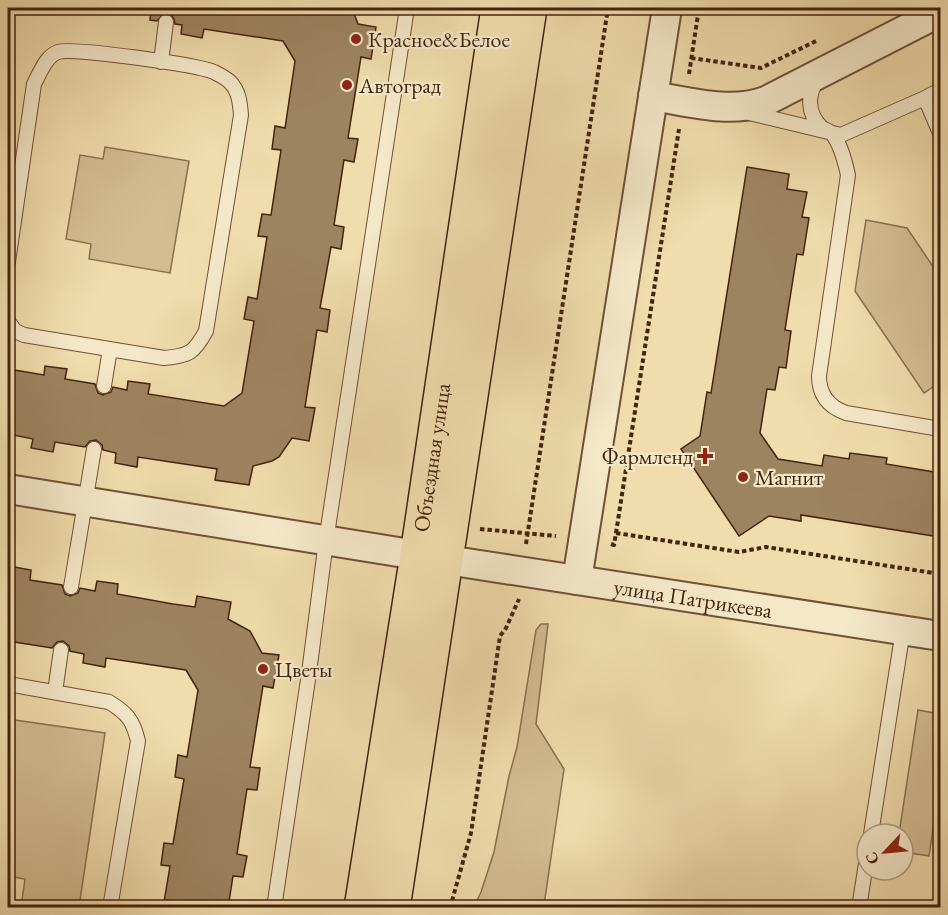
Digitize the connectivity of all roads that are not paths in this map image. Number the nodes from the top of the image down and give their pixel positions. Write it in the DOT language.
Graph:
graph roads {
  1 [pos="407,8"];
  2 [pos="498,8"];
  3 [pos="530,8"];
  4 [pos="667,8"];
  5 [pos="940,12"];
  6 [pos="166,22"];
  7 [pos="161,62"];
  8 [pos="828,69"];
  9 [pos="940,90"];
  10 [pos="653,96"];
  11 [pos="924,98"];
  12 [pos="723,107"];
  13 [pos="940,133"];
  14 [pos="832,134"];
  15 [pos="8,262"];
  16 [pos="8,321"];
  17 [pos="110,349"];
  18 [pos="104,386"];
  19 [pos="940,429"];
  20 [pos="94,449"];
  21 [pos="8,489"];
  22 [pos="85,502"];
  23 [pos="326,541"];
  24 [pos="432,557"];
  25 [pos="577,580"];
  26 [pos="71,587"];
  27 [pos="903,630"];
  28 [pos="940,636"];
  29 [pos="61,650"];
  30 [pos="8,684"];
  31 [pos="55,692"];
  32 [pos="873,822"];
  33 [pos="863,882"];
  34 [pos="110,908"];
  35 [pos="274,908"];
  36 [pos="361,908"];
  37 [pos="393,908"];
  38 [pos="859,908"];
  1 -- 23 [label="lane"];
  2 -- 24 [label="main road, Объездная улица"];
  3 -- 24 [label="main road, Объездная улица"];
  4 -- 10 [label="street"];
  5 -- 8 [label="street"];
  6 -- 7 [label="lane"];
  7 -- 15 [label="lane"];
  7 -- 17 [label="lane"];
  8 -- 12 [label="street"];
  8 -- 14 [label="lane"];
  9 -- 11 [label="lane"];
  10 -- 12 [label="street"];
  10 -- 25 [label="street"];
  11 -- 13 [label="lane"];
  11 -- 14 [label="lane"];
  12 -- 14 [label="lane"];
  14 -- 19 [label="lane"];
  16 -- 17 [label="lane"];
  17 -- 18 [label="lane"];
  20 -- 22 [label="lane"];
  21 -- 22 [label="street, улица Патрикеева"];
  22 -- 23 [label="street, улица Патрикеева"];
  22 -- 26 [label="lane"];
  23 -- 24 [label="street, улица Патрикеева"];
  23 -- 35 [label="lane"];
  24 -- 25 [label="street, улица Патрикеева"];
  24 -- 36 [label="main road, Объездная улица"];
  24 -- 37 [label="main road, Объездная улица"];
  25 -- 27 [label="street, улица Патрикеева"];
  27 -- 28 [label="street, улица Патрикеева"];
  27 -- 32 [label="lane"];
  29 -- 31 [label="lane"];
  30 -- 31 [label="lane"];
  31 -- 34 [label="lane"];
  33 -- 38 [label="lane"];
}
